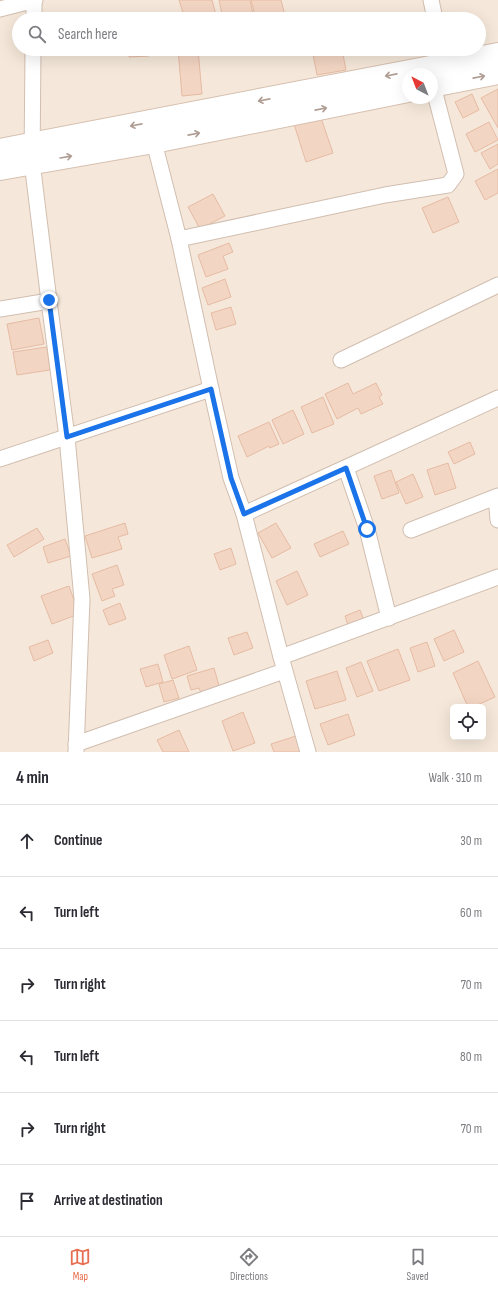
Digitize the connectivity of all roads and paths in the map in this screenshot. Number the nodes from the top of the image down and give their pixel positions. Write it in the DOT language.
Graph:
graph roads {
  1 [pos="34,0"];
  2 [pos="431,0"];
  3 [pos="0,9"];
  4 [pos="34,12"];
  5 [pos="434,12"];
  6 [pos="498,54"];
  7 [pos="33,56"];
  8 [pos="498,73"];
  9 [pos="439,74"];
  10 [pos="402,92"];
  11 [pos="154,142"];
  12 [pos="0,150"];
  13 [pos="32,154"];
  14 [pos="0,169"];
  15 [pos="179,239"];
  16 [pos="498,285"];
  17 [pos="49,300"];
  18 [pos="0,309"];
  19 [pos="341,360"];
  20 [pos="211,389"];
  21 [pos="498,398"];
  22 [pos="67,437"];
  23 [pos="0,459"];
  24 [pos="346,468"];
  25 [pos="497,497"];
  26 [pos="244,514"];
  27 [pos="498,520"];
  28 [pos="411,530"];
  29 [pos="498,577"];
  30 [pos="389,618"];
  31 [pos="282,664"];
  32 [pos="76,748"];
  33 [pos="308,752"];
  1 -- 3 [label="street"];
  1 -- 4 [label="street"];
  2 -- 5 [label="street"];
  6 -- 9 [label="street"];
  7 -- 13 [label="street"];
  9 -- 8 [label="street, one-way"];
  9 -- 13 [label="street, one-way"];
  9 -- 15 [label="street"];
  11 -- 10 [label="street, one-way"];
  13 -- 11 [label="street, one-way"];
  11 -- 15 [label="street"];
  12 -- 13 [label="street"];
  13 -- 14 [label="street"];
  13 -- 17 [label="street"];
  15 -- 20 [label="street"];
  16 -- 19 [label="street"];
  17 -- 18 [label="street"];
  17 -- 22 [label="street"];
  20 -- 22 [label="street"];
  20 -- 26 [label="street"];
  21 -- 24 [label="street"];
  22 -- 23 [label="street"];
  22 -- 32 [label="street"];
  24 -- 26 [label="street"];
  24 -- 30 [label="street"];
  25 -- 27 [label="street"];
  25 -- 28 [label="street"];
  26 -- 31 [label="street"];
  29 -- 30 [label="street"];
  30 -- 31 [label="street"];
  31 -- 32 [label="street"];
  31 -- 33 [label="street"];
}
